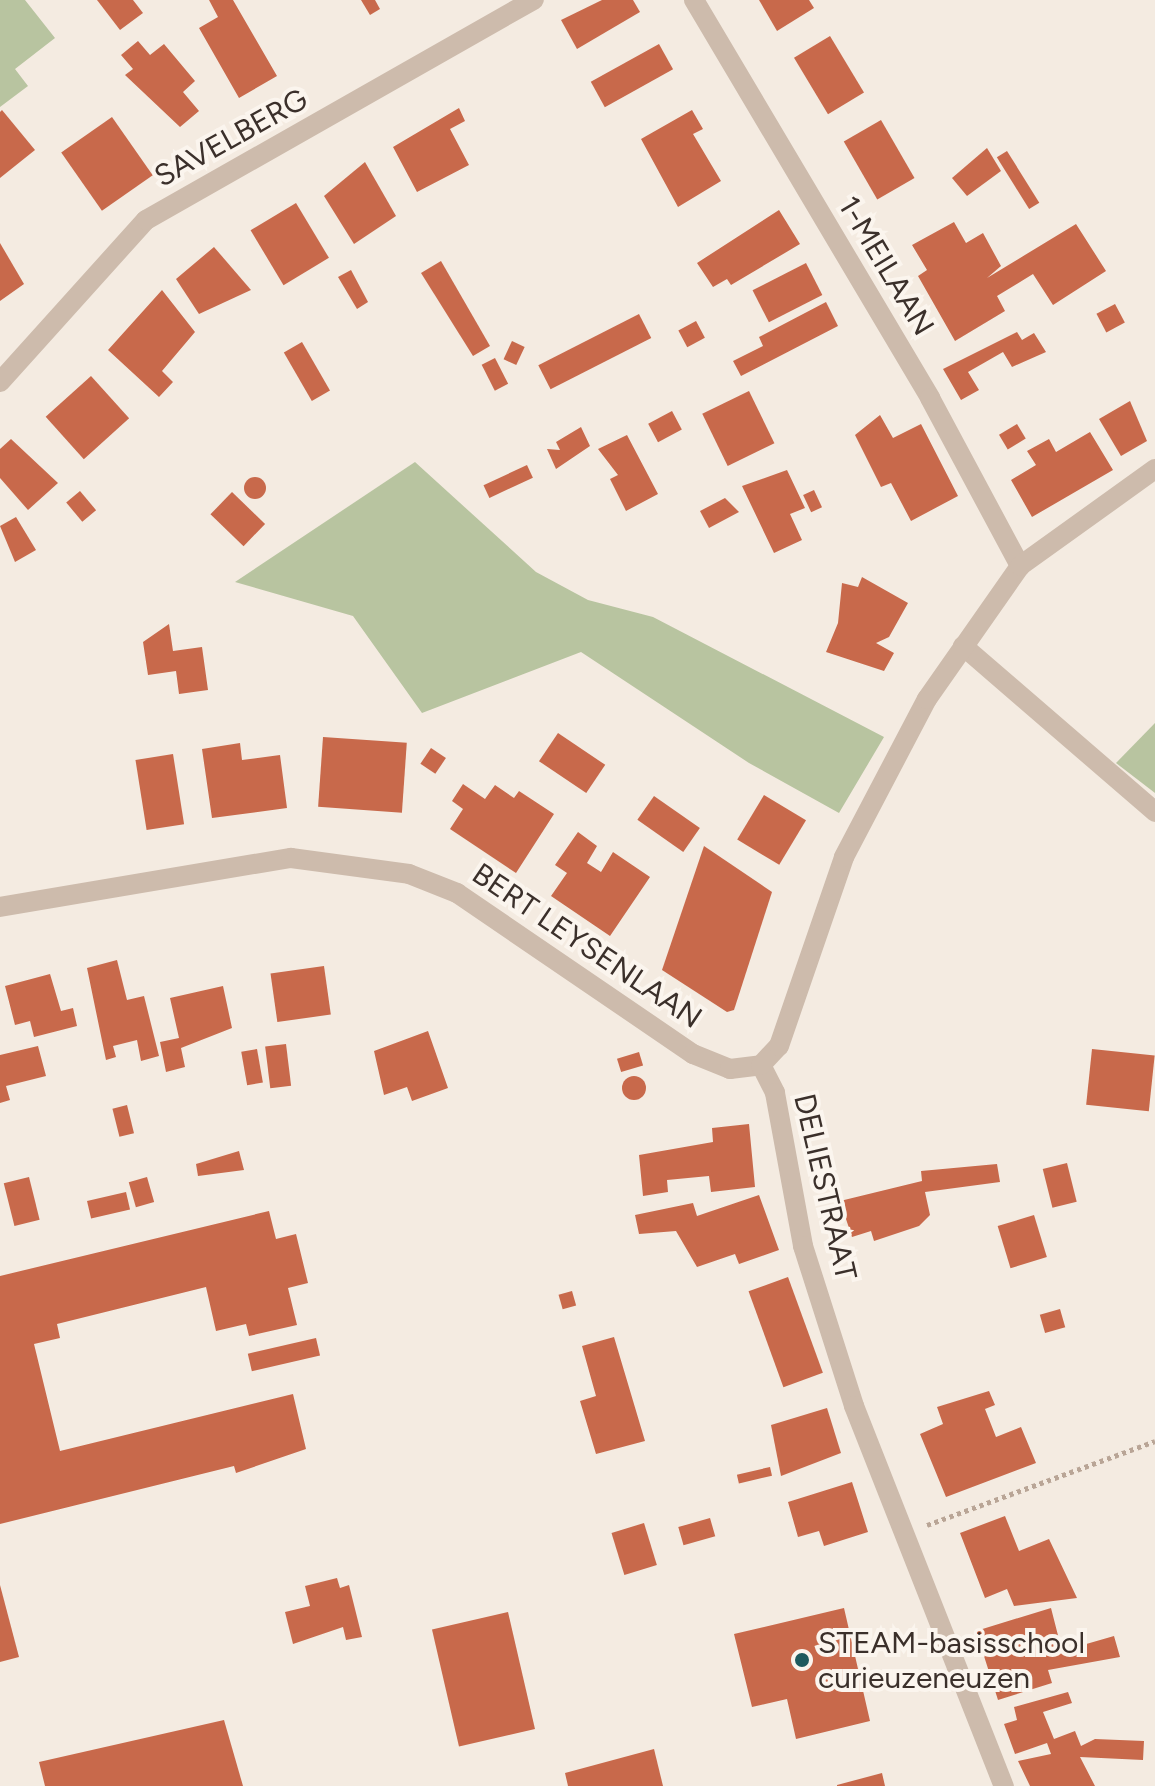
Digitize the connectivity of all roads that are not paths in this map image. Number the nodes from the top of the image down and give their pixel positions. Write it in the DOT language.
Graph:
graph roads {
  1 [pos="534,0"];
  2 [pos="694,0"];
  3 [pos="0,382"];
  4 [pos="1155,469"];
  5 [pos="1020,566"];
  6 [pos="963,646"];
  7 [pos="1155,812"];
  8 [pos="0,907"];
  9 [pos="761,1065"];
  10 [pos="1004,1786"];
  1 -- 3 [label="street, SAVELBERG"];
  2 -- 5 [label="street, 1-MEILAAN"];
  4 -- 5 [label="street, DELIESTRAAT"];
  5 -- 6 [label="street, DELIESTRAAT"];
  6 -- 7 [label="street"];
  6 -- 9 [label="street, DELIESTRAAT"];
  8 -- 9 [label="street, BERT LEYSENLAAN"];
  9 -- 10 [label="street, DELIESTRAAT"];
}
